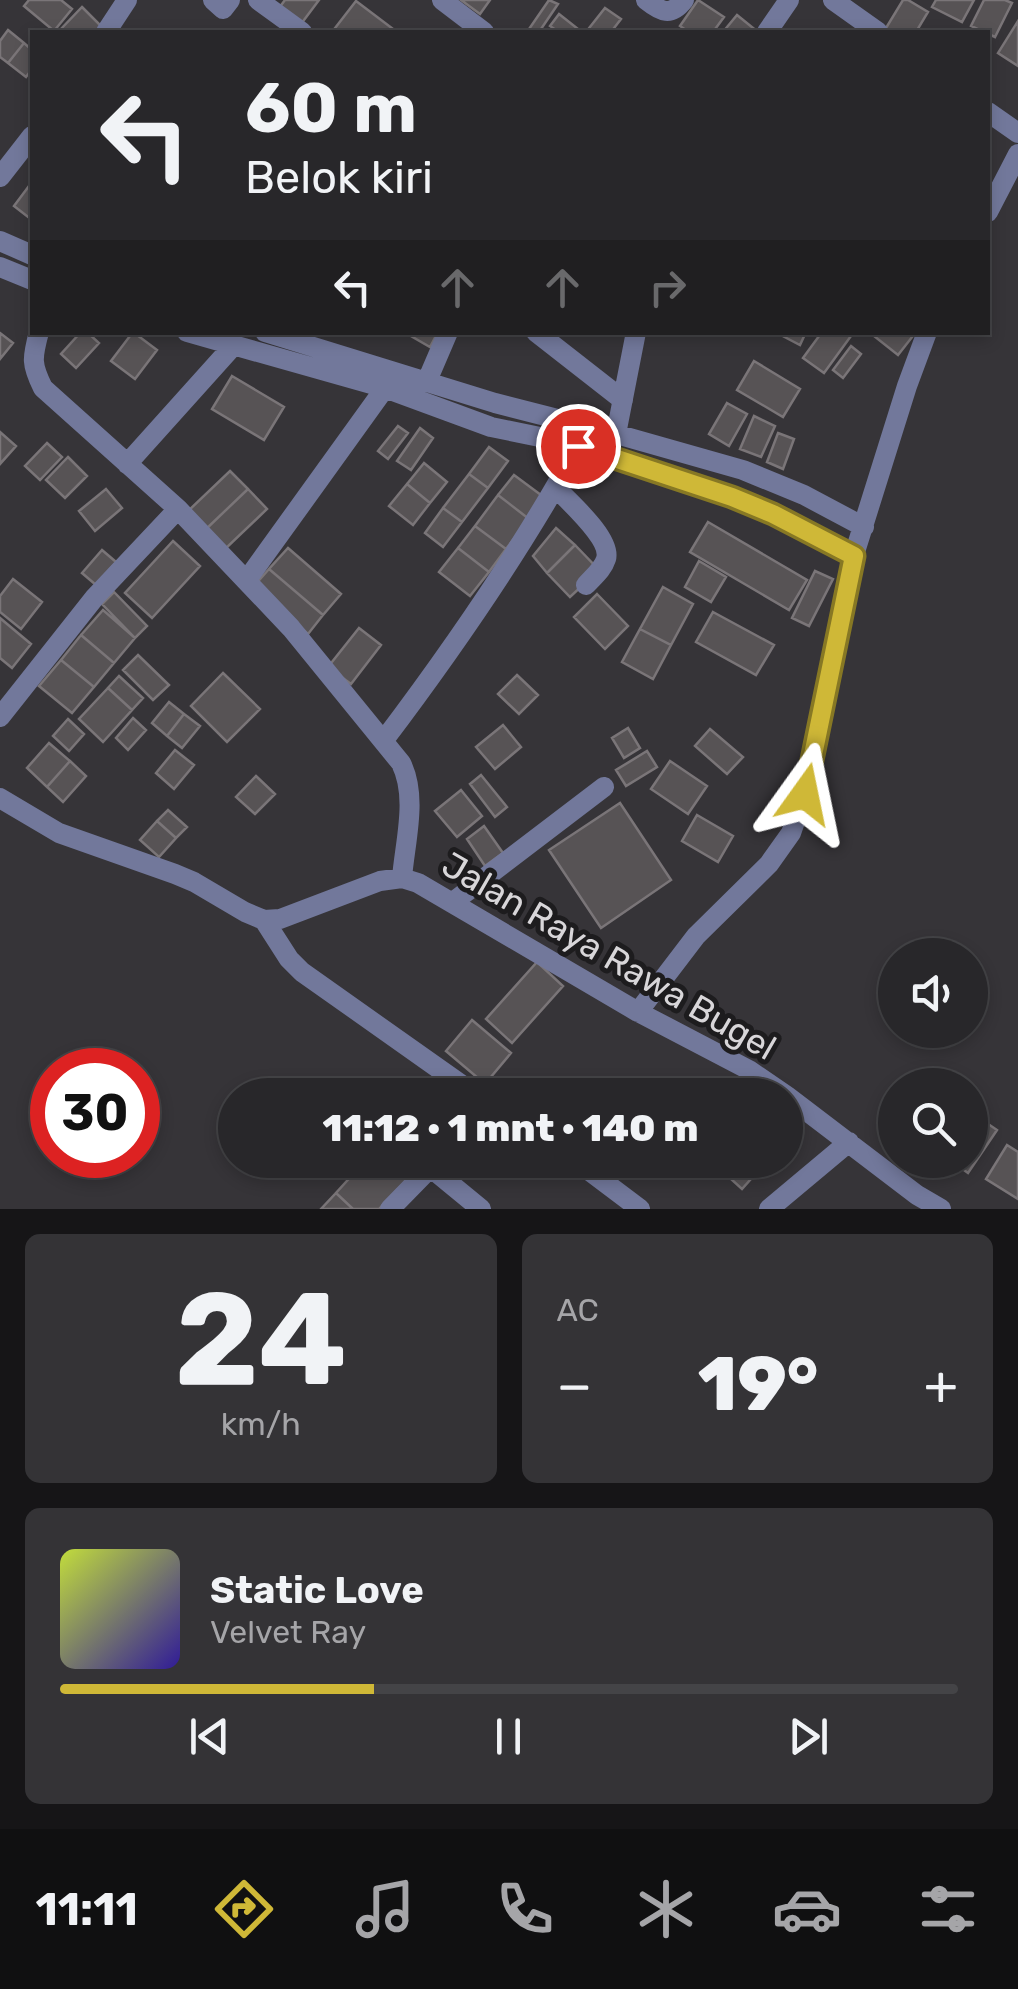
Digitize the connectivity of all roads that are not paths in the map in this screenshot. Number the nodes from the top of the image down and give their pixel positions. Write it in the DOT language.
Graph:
graph roads {
  1 [pos="127,0"];
  2 [pos="213,0"];
  3 [pos="230,0"];
  4 [pos="258,0"];
  5 [pos="442,0"];
  6 [pos="646,0"];
  7 [pos="684,0"];
  8 [pos="789,0"];
  9 [pos="832,0"];
  10 [pos="107,30"];
  11 [pos="299,30"];
  12 [pos="481,30"];
  13 [pos="768,30"];
  14 [pos="874,30"];
  15 [pos="990,113"];
  16 [pos="1018,134"];
  17 [pos="30,138"];
  18 [pos="1018,154"];
  19 [pos="0,176"];
  20 [pos="990,208"];
  21 [pos="0,241"];
  22 [pos="30,254"];
  23 [pos="0,267"];
  24 [pos="30,279"];
  25 [pos="38,335"];
  26 [pos="197,335"];
  27 [pos="286,335"];
  28 [pos="447,335"];
  29 [pos="540,335"];
  30 [pos="635,335"];
  31 [pos="926,335"];
  32 [pos="321,340"];
  33 [pos="233,346"];
  34 [pos="427,380"];
  35 [pos="384,388"];
  36 [pos="623,400"];
  37 [pos="493,415"];
  38 [pos="599,440"];
  39 [pos="127,464"];
  40 [pos="556,488"];
  41 [pos="178,509"];
  42 [pos="864,527"];
  43 [pos="854,556"];
  44 [pos="246,581"];
  45 [pos="586,585"];
  46 [pos="0,717"];
  47 [pos="384,740"];
  48 [pos="604,787"];
  49 [pos="0,798"];
  50 [pos="402,878"];
  51 [pos="454,902"];
  52 [pos="264,920"];
  53 [pos="638,1012"];
  54 [pos="452,1078"];
  55 [pos="848,1142"];
  56 [pos="419,1178"];
  57 [pos="443,1178"];
  58 [pos="599,1178"];
  59 [pos="390,1209"];
  60 [pos="481,1209"];
  61 [pos="640,1209"];
  62 [pos="769,1209"];
  63 [pos="941,1209"];
  1 -- 10 [label="street"];
  2 -- 3 [label="street"];
  4 -- 11 [label="street"];
  5 -- 12 [label="street"];
  6 -- 7 [label="street"];
  8 -- 13 [label="street"];
  9 -- 14 [label="street"];
  15 -- 16 [label="street"];
  17 -- 19 [label="street"];
  18 -- 20 [label="street"];
  21 -- 22 [label="street"];
  23 -- 24 [label="street"];
  25 -- 39 [label="street"];
  26 -- 33 [label="street"];
  27 -- 32 [label="street"];
  28 -- 34 [label="street"];
  29 -- 36 [label="street"];
  30 -- 36 [label="street"];
  31 -- 42 [label="street"];
  32 -- 34 [label="street"];
  33 -- 35 [label="street"];
  33 -- 39 [label="street"];
  34 -- 37 [label="street"];
  35 -- 37 [label="street"];
  35 -- 44 [label="street"];
  36 -- 38 [label="street"];
  37 -- 38 [label="street"];
  38 -- 40 [label="street"];
  38 -- 42 [label="street"];
  38 -- 43 [label="street"];
  39 -- 41 [label="street"];
  40 -- 45 [label="street"];
  40 -- 47 [label="street"];
  41 -- 44 [label="street"];
  41 -- 46 [label="street"];
  42 -- 43 [label="street"];
  43 -- 53 [label="street"];
  44 -- 47 [label="street"];
  47 -- 50 [label="street"];
  48 -- 51 [label="street"];
  49 -- 52 [label="street"];
  50 -- 51 [label="street, Jalan Raya Rawa Bugel"];
  50 -- 52 [label="street, Jalan Raya Rawa Bugel"];
  51 -- 53 [label="street, Jalan Raya Rawa Bugel"];
  52 -- 54 [label="street"];
  53 -- 55 [label="street, Jalan Raya Rawa Bugel"];
  55 -- 62 [label="street"];
  55 -- 63 [label="street, Jalan Raya Rawa Bugel"];
  56 -- 59 [label="street"];
  57 -- 60 [label="street"];
  58 -- 61 [label="street"];
}
